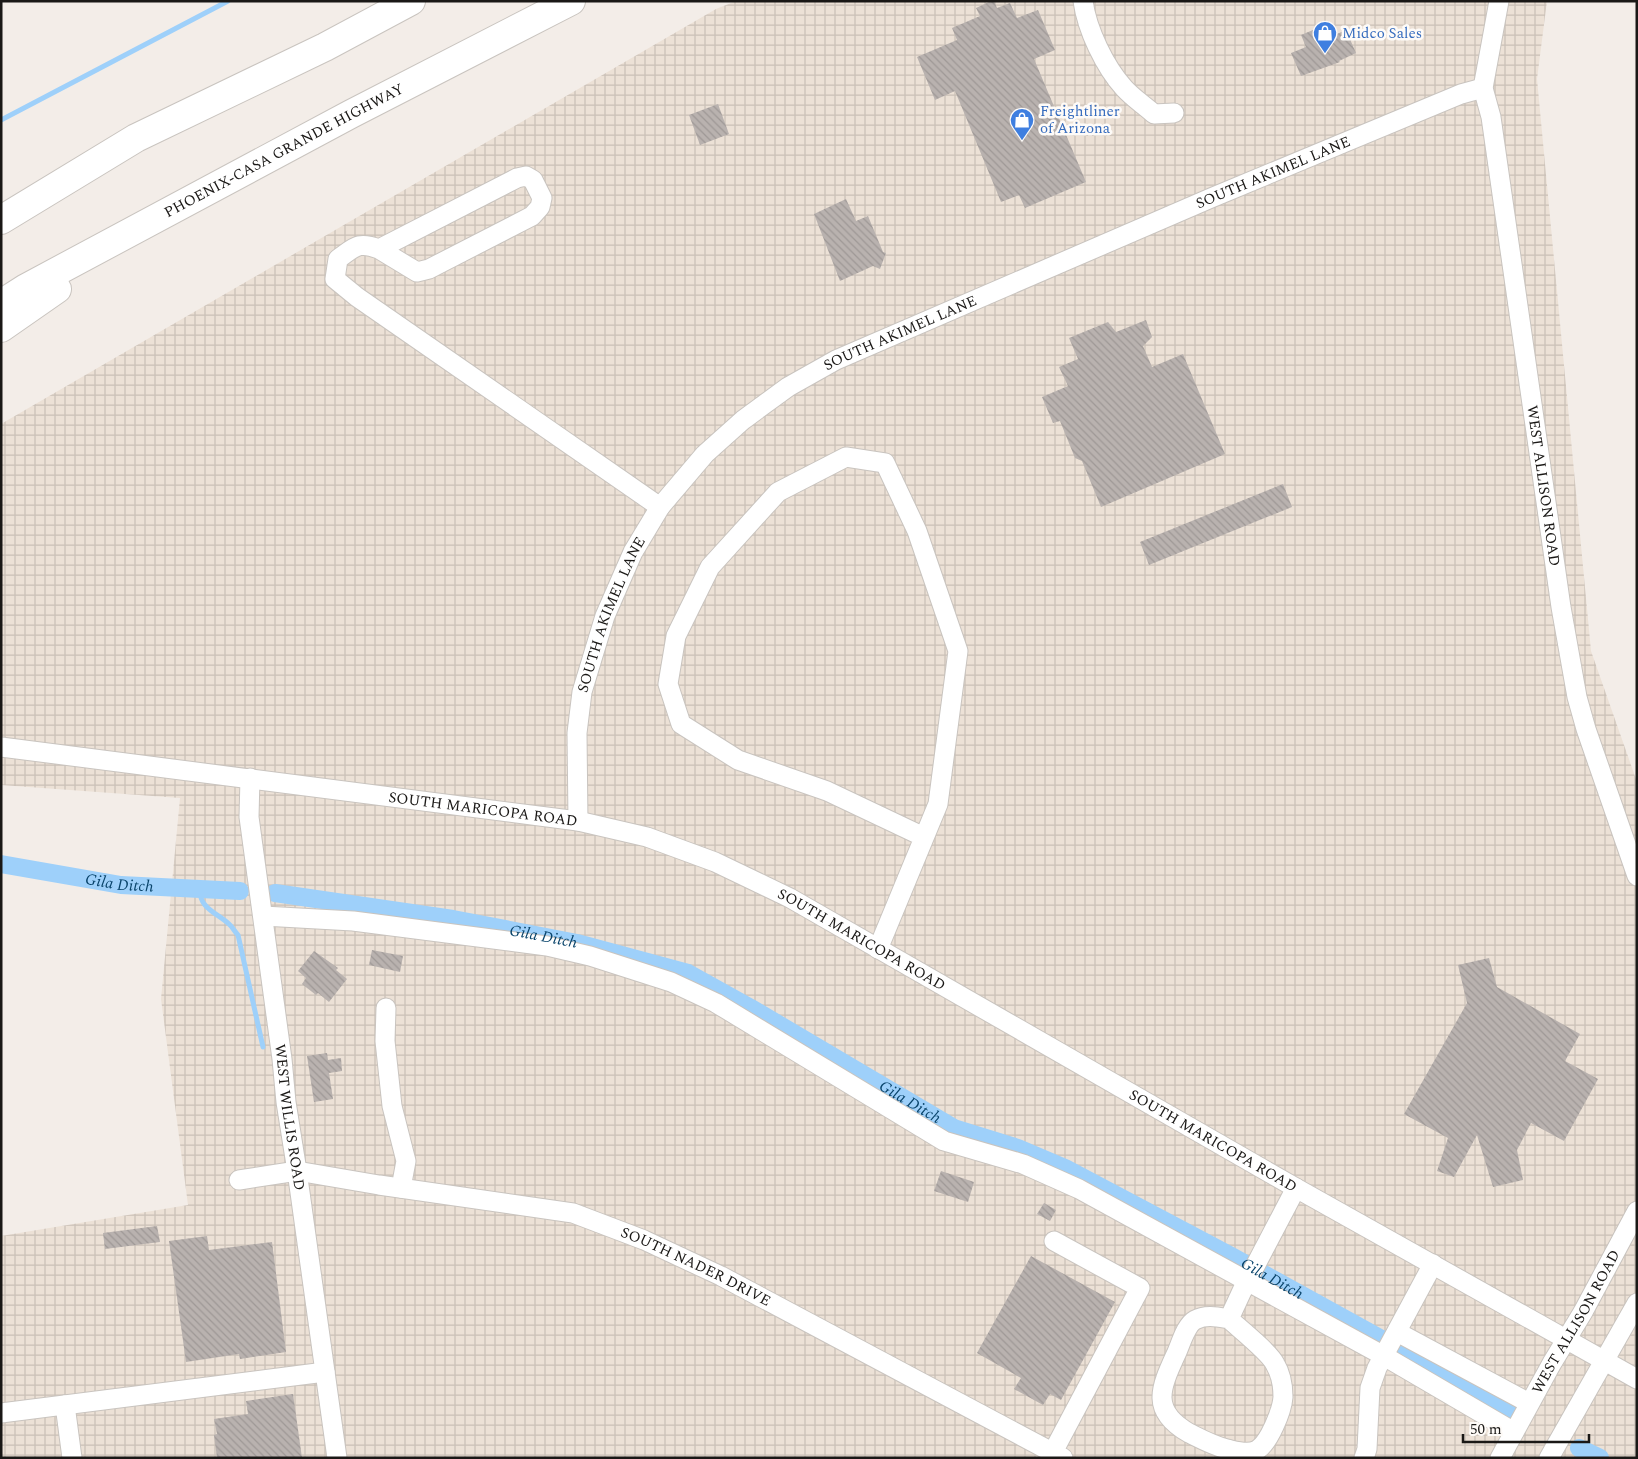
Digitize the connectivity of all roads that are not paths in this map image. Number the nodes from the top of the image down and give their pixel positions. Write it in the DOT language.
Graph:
graph roads {
  1 [pos="411,1"];
  2 [pos="571,1"];
  3 [pos="1083,1"];
  4 [pos="1499,1"];
  5 [pos="1483,88"];
  6 [pos="1174,113"];
  7 [pos="136,138"];
  8 [pos="1,205"];
  9 [pos="1,220"];
  10 [pos="136,230"];
  11 [pos="379,250"];
  12 [pos="1,304"];
  13 [pos="1,328"];
  14 [pos="660,506"];
  15 [pos="1,747"];
  16 [pos="250,778"];
  17 [pos="578,822"];
  18 [pos="924,837"];
  19 [pos="1637,876"];
  20 [pos="263,916"];
  21 [pos="878,949"];
  22 [pos="386,1008"];
  23 [pos="297,1171"];
  24 [pos="239,1180"];
  25 [pos="401,1188"];
  26 [pos="1296,1188"];
  27 [pos="1637,1210"];
  28 [pos="1054,1241"];
  29 [pos="1433,1264"];
  30 [pos="1247,1281"];
  31 [pos="1637,1303"];
  32 [pos="1229,1319"];
  33 [pos="1397,1332"];
  34 [pos="1567,1339"];
  35 [pos="1384,1356"];
  36 [pos="1603,1360"];
  37 [pos="325,1372"];
  38 [pos="1637,1379"];
  39 [pos="1529,1403"];
  40 [pos="65,1405"];
  41 [pos="1,1413"];
  42 [pos="1514,1432"];
  43 [pos="1058,1455"];
  44 [pos="72,1458"];
  45 [pos="337,1458"];
  46 [pos="1364,1458"];
  47 [pos="1500,1458"];
  48 [pos="1549,1458"];
  1 -- 7 [label="highway"];
  2 -- 10 [label="highway, PHOENIX-CASA GRANDE HIGHWAY"];
  3 -- 6 [label="street"];
  4 -- 5 [label="street"];
  5 -- 14 [label="street, SOUTH AKIMEL LANE"];
  5 -- 19 [label="street, WEST ALLISON ROAD"];
  7 -- 8 [label="highway"];
  7 -- 9 [label="highway"];
  10 -- 12 [label="highway, PHOENIX-CASA GRANDE HIGHWAY"];
  10 -- 13 [label="highway"];
  11 -- 11 [label="street"];
  11 -- 14 [label="street"];
  14 -- 17 [label="street, SOUTH AKIMEL LANE"];
  15 -- 16 [label="street, SOUTH MARICOPA ROAD"];
  16 -- 17 [label="street, SOUTH MARICOPA ROAD"];
  16 -- 20 [label="street, WEST WILLIS ROAD"];
  17 -- 21 [label="street, SOUTH MARICOPA ROAD"];
  18 -- 18 [label="street"];
  18 -- 21 [label="street"];
  20 -- 23 [label="street, WEST WILLIS ROAD"];
  20 -- 30 [label="street"];
  21 -- 26 [label="street, SOUTH MARICOPA ROAD"];
  22 -- 25 [label="street"];
  23 -- 24 [label="street, SOUTH NADER DRIVE"];
  23 -- 25 [label="street, SOUTH NADER DRIVE"];
  23 -- 37 [label="street, WEST WILLIS ROAD"];
  25 -- 43 [label="street, SOUTH NADER DRIVE"];
  26 -- 29 [label="street, SOUTH MARICOPA ROAD"];
  26 -- 30 [label="street"];
  27 -- 34 [label="street, WEST ALLISON ROAD"];
  28 -- 43 [label="street"];
  29 -- 33 [label="street"];
  29 -- 34 [label="street, SOUTH MARICOPA ROAD"];
  30 -- 32 [label="street"];
  30 -- 35 [label="street"];
  31 -- 36 [label="street"];
  32 -- 32 [label="street"];
  33 -- 35 [label="street"];
  33 -- 39 [label="street"];
  34 -- 36 [label="street, SOUTH MARICOPA ROAD"];
  34 -- 39 [label="street, WEST ALLISON ROAD"];
  35 -- 42 [label="street"];
  35 -- 46 [label="street"];
  36 -- 38 [label="street, SOUTH MARICOPA ROAD"];
  36 -- 48 [label="street"];
  37 -- 40 [label="street"];
  37 -- 45 [label="street, WEST WILLIS ROAD"];
  39 -- 42 [label="street, WEST ALLISON ROAD"];
  40 -- 41 [label="street"];
  40 -- 44 [label="street"];
  42 -- 47 [label="street, WEST ALLISON ROAD"];
}
